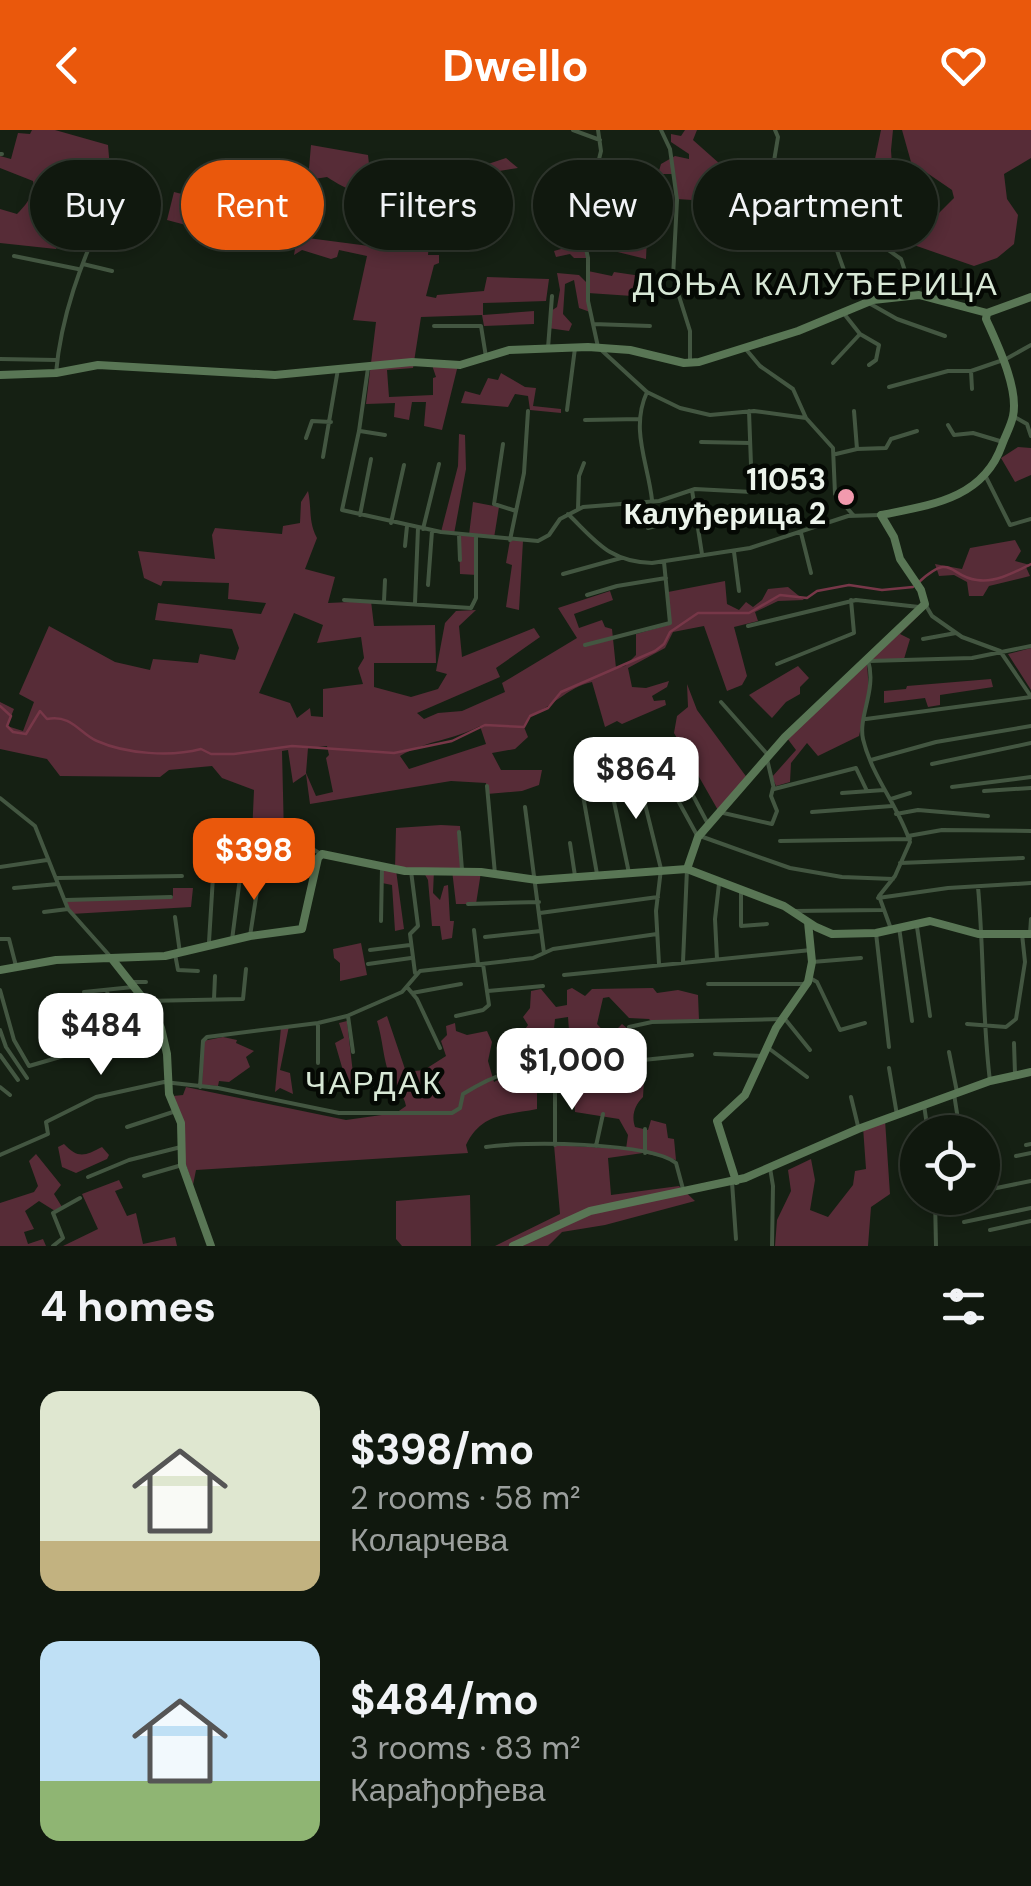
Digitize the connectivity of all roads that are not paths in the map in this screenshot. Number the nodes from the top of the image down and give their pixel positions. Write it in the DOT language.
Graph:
graph roads {
  1 [pos="572,130"];
  2 [pos="598,130"];
  3 [pos="661,130"];
  4 [pos="776,130"];
  5 [pos="600,140"];
  6 [pos="775,160"];
  7 [pos="88,250"];
  8 [pos="838,250"];
  9 [pos="892,250"];
  10 [pos="14,256"];
  11 [pos="81,267"];
  12 [pos="112,271"];
  13 [pos="903,295"];
  14 [pos="552,296"];
  15 [pos="1031,297"];
  16 [pos="870,301"];
  17 [pos="843,310"];
  18 [pos="987,312"];
  19 [pos="593,324"];
  20 [pos="434,326"];
  21 [pos="650,326"];
  22 [pos="860,334"];
  23 [pos="946,336"];
  24 [pos="1031,345"];
  25 [pos="598,347"];
  26 [pos="548,348"];
  27 [pos="575,348"];
  28 [pos="744,348"];
  29 [pos="486,357"];
  30 [pos="0,359"];
  31 [pos="58,360"];
  32 [pos="1003,360"];
  33 [pos="690,363"];
  34 [pos="832,363"];
  35 [pos="368,365"];
  36 [pos="869,365"];
  37 [pos="338,368"];
  38 [pos="970,371"];
  39 [pos="56,373"];
  40 [pos="0,376"];
  41 [pos="889,387"];
  42 [pos="972,390"];
  43 [pos="647,392"];
  44 [pos="567,410"];
  45 [pos="854,410"];
  46 [pos="528,411"];
  47 [pos="749,411"];
  48 [pos="1013,416"];
  49 [pos="640,418"];
  50 [pos="806,418"];
  51 [pos="586,420"];
  52 [pos="331,422"];
  53 [pos="948,425"];
  54 [pos="1029,425"];
  55 [pos="359,431"];
  56 [pos="917,431"];
  57 [pos="385,435"];
  58 [pos="1031,436"];
  59 [pos="306,438"];
  60 [pos="701,442"];
  61 [pos="1003,442"];
  62 [pos="750,443"];
  63 [pos="503,444"];
  64 [pos="857,449"];
  65 [pos="836,454"];
  66 [pos="322,458"];
  67 [pos="372,459"];
  68 [pos="584,462"];
  69 [pos="439,464"];
  70 [pos="404,466"];
  71 [pos="986,476"];
  72 [pos="692,490"];
  73 [pos="652,501"];
  74 [pos="578,509"];
  75 [pos="516,511"];
  76 [pos="568,514"];
  77 [pos="360,515"];
  78 [pos="881,515"];
  79 [pos="696,516"];
  80 [pos="854,516"];
  81 [pos="1031,518"];
  82 [pos="391,523"];
  83 [pos="406,526"];
  84 [pos="420,528"];
  85 [pos="648,528"];
  86 [pos="432,530"];
  87 [pos="801,533"];
  88 [pos="459,535"];
  89 [pos="476,536"];
  90 [pos="510,540"];
  91 [pos="404,546"];
  92 [pos="734,550"];
  93 [pos="702,554"];
  94 [pos="621,558"];
  95 [pos="460,560"];
  96 [pos="664,562"];
  97 [pos="811,573"];
  98 [pos="563,574"];
  99 [pos="666,578"];
  100 [pos="385,580"];
  101 [pos="428,585"];
  102 [pos="739,592"];
  103 [pos="587,596"];
  104 [pos="344,600"];
  105 [pos="851,600"];
  106 [pos="384,601"];
  107 [pos="414,602"];
  108 [pos="923,606"];
  109 [pos="748,626"];
  110 [pos="956,633"];
  111 [pos="923,639"];
  112 [pos="585,645"];
  113 [pos="1031,646"];
  114 [pos="1001,653"];
  115 [pos="869,660"];
  116 [pos="776,664"];
  117 [pos="1031,698"];
  118 [pos="722,702"];
  119 [pos="866,720"];
  120 [pos="1031,726"];
  121 [pos="1029,743"];
  122 [pos="668,750"];
  123 [pos="768,757"];
  124 [pos="870,760"];
  125 [pos="932,764"];
  126 [pos="664,775"];
  127 [pos="1031,777"];
  128 [pos="610,778"];
  129 [pos="639,780"];
  130 [pos="487,786"];
  131 [pos="952,787"];
  132 [pos="773,788"];
  133 [pos="1031,788"];
  134 [pos="582,790"];
  135 [pos="884,790"];
  136 [pos="867,791"];
  137 [pos="984,791"];
  138 [pos="842,792"];
  139 [pos="910,793"];
  140 [pos="0,798"];
  141 [pos="891,803"];
  142 [pos="525,807"];
  143 [pos="719,812"];
  144 [pos="812,812"];
  145 [pos="896,814"];
  146 [pos="988,816"];
  147 [pos="708,824"];
  148 [pos="200,827"];
  149 [pos="459,832"];
  150 [pos="1031,832"];
  151 [pos="698,836"];
  152 [pos="909,838"];
  153 [pos="780,840"];
  154 [pos="570,843"];
  155 [pos="215,844"];
  156 [pos="321,854"];
  157 [pos="1023,858"];
  158 [pos="47,860"];
  159 [pos="242,862"];
  160 [pos="900,863"];
  161 [pos="0,867"];
  162 [pos="382,867"];
  163 [pos="687,869"];
  164 [pos="462,870"];
  165 [pos="411,871"];
  166 [pos="260,872"];
  167 [pos="661,872"];
  168 [pos="628,873"];
  169 [pos="495,874"];
  170 [pos="598,874"];
  171 [pos="182,876"];
  172 [pos="575,876"];
  173 [pos="894,878"];
  174 [pos="537,880"];
  175 [pos="719,880"];
  176 [pos="57,881"];
  177 [pos="1031,883"];
  178 [pos="978,887"];
  179 [pos="14,888"];
  180 [pos="741,889"];
  181 [pos="171,897"];
  182 [pos="658,897"];
  183 [pos="878,898"];
  184 [pos="66,900"];
  185 [pos="538,902"];
  186 [pos="468,904"];
  187 [pos="68,909"];
  188 [pos="882,910"];
  189 [pos="794,911"];
  190 [pos="44,912"];
  191 [pos="540,913"];
  192 [pos="175,917"];
  193 [pos="1031,919"];
  194 [pos="382,921"];
  195 [pos="808,922"];
  196 [pos="917,922"];
  197 [pos="767,924"];
  198 [pos="895,928"];
  199 [pos="474,930"];
  200 [pos="541,931"];
  201 [pos="657,934"];
  202 [pos="876,934"];
  203 [pos="982,934"];
  204 [pos="1028,934"];
  205 [pos="250,936"];
  206 [pos="486,938"];
  207 [pos="0,939"];
  208 [pos="232,940"];
  209 [pos="410,945"];
  210 [pos="208,947"];
  211 [pos="370,950"];
  212 [pos="811,950"];
  213 [pos="544,953"];
  214 [pos="178,954"];
  215 [pos="112,958"];
  216 [pos="411,958"];
  217 [pos="861,958"];
  218 [pos="717,960"];
  219 [pos="682,962"];
  220 [pos="812,962"];
  221 [pos="368,964"];
  222 [pos="480,964"];
  223 [pos="659,964"];
  224 [pos="1028,965"];
  225 [pos="16,966"];
  226 [pos="246,969"];
  227 [pos="0,970"];
  228 [pos="198,971"];
  229 [pos="416,973"];
  230 [pos="1024,974"];
  231 [pos="1031,974"];
  232 [pos="564,975"];
  233 [pos="215,976"];
  234 [pos="808,981"];
  235 [pos="146,982"];
  236 [pos="461,984"];
  237 [pos="708,984"];
  238 [pos="132,985"];
  239 [pos="543,986"];
  240 [pos="407,987"];
  241 [pos="1022,988"];
  242 [pos="1031,988"];
  243 [pos="0,990"];
  244 [pos="106,990"];
  245 [pos="488,991"];
  246 [pos="84,992"];
  247 [pos="412,993"];
  248 [pos="214,999"];
  249 [pos="144,1001"];
  250 [pos="1020,1002"];
  251 [pos="1031,1003"];
  252 [pos="348,1016"];
  253 [pos="456,1016"];
  254 [pos="930,1016"];
  255 [pos="110,1017"];
  256 [pos="782,1018"];
  257 [pos="912,1021"];
  258 [pos="318,1023"];
  259 [pos="865,1023"];
  260 [pos="968,1024"];
  261 [pos="985,1026"];
  262 [pos="0,1030"];
  263 [pos="505,1036"];
  264 [pos="164,1040"];
  265 [pos="1014,1043"];
  266 [pos="440,1048"];
  267 [pos="888,1048"];
  268 [pos="810,1050"];
  269 [pos="765,1051"];
  270 [pos="353,1052"];
  271 [pos="950,1052"];
  272 [pos="715,1054"];
  273 [pos="0,1055"];
  274 [pos="692,1056"];
  275 [pos="318,1063"];
  276 [pos="564,1064"];
  277 [pos="515,1068"];
  278 [pos="890,1068"];
  279 [pos="1031,1072"];
  280 [pos="1015,1075"];
  281 [pos="808,1077"];
  282 [pos="27,1078"];
  283 [pos="18,1080"];
  284 [pos="554,1080"];
  285 [pos="168,1082"];
  286 [pos="990,1082"];
  287 [pos="0,1087"];
  288 [pos="200,1088"];
  289 [pos="956,1094"];
  290 [pos="10,1095"];
  291 [pos="851,1097"];
  292 [pos="924,1105"];
  293 [pos="176,1111"];
  294 [pos="603,1114"];
  295 [pos="925,1115"];
  296 [pos="958,1115"];
  297 [pos="897,1116"];
  298 [pos="126,1127"];
  299 [pos="645,1129"];
  300 [pos="858,1129"];
  301 [pos="555,1145"];
  302 [pos="596,1146"];
  303 [pos="181,1147"];
  304 [pos="486,1147"];
  305 [pos="644,1152"];
  306 [pos="1031,1153"];
  307 [pos="0,1155"];
  308 [pos="1016,1156"];
  309 [pos="182,1166"];
  310 [pos="770,1168"];
  311 [pos="88,1176"];
  312 [pos="144,1176"];
  313 [pos="734,1181"];
  314 [pos="1031,1181"];
  315 [pos="1000,1187"];
  316 [pos="683,1192"];
  317 [pos="80,1198"];
  318 [pos="1031,1208"];
  319 [pos="935,1215"];
  320 [pos="1031,1221"];
  321 [pos="964,1222"];
  322 [pos="990,1230"];
  323 [pos="736,1240"];
  324 [pos="53,1246"];
  325 [pos="210,1246"];
  326 [pos="513,1246"];
  327 [pos="772,1246"];
  328 [pos="936,1246"];
  1 -- 5 [label="street"];
  2 -- 5 [label="street"];
  3 -- 33 [label="street"];
  4 -- 6 [label="street"];
  5 -- 19 [label="street"];
  7 -- 11 [label="street"];
  8 -- 16 [label="street"];
  9 -- 13 [label="street"];
  10 -- 11 [label="street"];
  11 -- 12 [label="street"];
  11 -- 31 [label="street"];
  13 -- 16 [label="street"];
  13 -- 18 [label="street"];
  14 -- 26 [label="street"];
  15 -- 18 [label="street"];
  16 -- 17 [label="street"];
  16 -- 23 [label="street"];
  17 -- 22 [label="street"];
  17 -- 28 [label="street"];
  18 -- 32 [label="street"];
  19 -- 21 [label="street"];
  19 -- 25 [label="street"];
  20 -- 29 [label="street"];
  22 -- 34 [label="street"];
  22 -- 36 [label="street"];
  24 -- 32 [label="street"];
  25 -- 27 [label="street"];
  25 -- 33 [label="street"];
  25 -- 43 [label="street"];
  26 -- 27 [label="street"];
  26 -- 29 [label="street"];
  27 -- 44 [label="street"];
  28 -- 33 [label="street"];
  28 -- 50 [label="street"];
  29 -- 35 [label="street"];
  30 -- 31 [label="street"];
  31 -- 39 [label="street"];
  32 -- 38 [label="street"];
  32 -- 48 [label="street"];
  35 -- 37 [label="street"];
  35 -- 55 [label="street"];
  37 -- 39 [label="street"];
  37 -- 52 [label="street"];
  38 -- 41 [label="street"];
  38 -- 42 [label="street"];
  39 -- 40 [label="street"];
  43 -- 47 [label="street"];
  43 -- 49 [label="street"];
  45 -- 64 [label="street"];
  46 -- 75 [label="street"];
  47 -- 50 [label="street"];
  47 -- 62 [label="street"];
  48 -- 54 [label="street"];
  48 -- 61 [label="street"];
  49 -- 51 [label="street"];
  49 -- 73 [label="street"];
  50 -- 65 [label="street"];
  52 -- 59 [label="street"];
  52 -- 66 [label="street"];
  53 -- 61 [label="street"];
  54 -- 58 [label="street"];
  55 -- 57 [label="street"];
  55 -- 77 [label="street"];
  56 -- 64 [label="street"];
  60 -- 62 [label="street"];
  61 -- 71 [label="street"];
  62 -- 72 [label="street"];
  63 -- 75 [label="street"];
  64 -- 65 [label="street"];
  65 -- 80 [label="street"];
  67 -- 77 [label="street"];
  68 -- 74 [label="street"];
  69 -- 84 [label="street"];
  70 -- 82 [label="street"];
  71 -- 78 [label="street"];
  71 -- 81 [label="street"];
  72 -- 73 [label="street"];
  72 -- 79 [label="street"];
  73 -- 74 [label="street"];
  74 -- 76 [label="street"];
  75 -- 90 [label="street"];
  76 -- 90 [label="street"];
  76 -- 94 [label="street"];
  77 -- 82 [label="street"];
  78 -- 80 [label="street"];
  78 -- 108 [label="street"];
  79 -- 85 [label="street"];
  79 -- 93 [label="street"];
  80 -- 87 [label="street"];
  82 -- 83 [label="street"];
  83 -- 84 [label="street"];
  83 -- 91 [label="street"];
  84 -- 86 [label="street"];
  84 -- 107 [label="street"];
  86 -- 88 [label="street"];
  86 -- 101 [label="street"];
  87 -- 92 [label="street"];
  87 -- 97 [label="street"];
  88 -- 89 [label="street"];
  88 -- 95 [label="street"];
  89 -- 90 [label="street"];
  89 -- 107 [label="street"];
  92 -- 93 [label="street"];
  92 -- 102 [label="street"];
  93 -- 96 [label="street"];
  94 -- 96 [label="street"];
  94 -- 98 [label="street"];
  96 -- 99 [label="street"];
  99 -- 103 [label="street"];
  99 -- 112 [label="street"];
  100 -- 106 [label="street"];
  104 -- 106 [label="street"];
  105 -- 108 [label="street"];
  105 -- 109 [label="street"];
  105 -- 116 [label="street"];
  106 -- 107 [label="street"];
  108 -- 110 [label="street"];
  108 -- 115 [label="street"];
  110 -- 111 [label="street"];
  110 -- 114 [label="street"];
  113 -- 114 [label="street"];
  114 -- 115 [label="street"];
  114 -- 117 [label="street"];
  115 -- 119 [label="street"];
  115 -- 123 [label="street"];
  117 -- 119 [label="street"];
  118 -- 123 [label="street"];
  119 -- 124 [label="street"];
  120 -- 124 [label="street"];
  121 -- 125 [label="street"];
  122 -- 147 [label="street"];
  123 -- 132 [label="street"];
  123 -- 143 [label="street"];
  124 -- 135 [label="street"];
  126 -- 151 [label="street"];
  127 -- 131 [label="street"];
  128 -- 168 [label="street"];
  129 -- 167 [label="street"];
  130 -- 169 [label="street"];
  132 -- 136 [label="street"];
  132 -- 143 [label="street"];
  133 -- 137 [label="street"];
  134 -- 170 [label="street"];
  135 -- 136 [label="street"];
  135 -- 141 [label="street"];
  136 -- 138 [label="street"];
  139 -- 141 [label="street"];
  140 -- 158 [label="street"];
  141 -- 144 [label="street"];
  141 -- 145 [label="street"];
  142 -- 174 [label="street"];
  143 -- 147 [label="street"];
  145 -- 146 [label="street"];
  145 -- 152 [label="street"];
  147 -- 151 [label="street"];
  148 -- 156 [label="street"];
  149 -- 164 [label="street"];
  150 -- 152 [label="street"];
  151 -- 163 [label="street"];
  151 -- 173 [label="street"];
  152 -- 153 [label="street"];
  152 -- 160 [label="street"];
  154 -- 172 [label="street"];
  155 -- 210 [label="street"];
  156 -- 162 [label="street"];
  156 -- 205 [label="street"];
  157 -- 160 [label="street"];
  158 -- 161 [label="street"];
  158 -- 176 [label="street"];
  159 -- 208 [label="street"];
  160 -- 173 [label="street"];
  162 -- 165 [label="street"];
  162 -- 194 [label="street"];
  163 -- 167 [label="street"];
  163 -- 175 [label="street"];
  163 -- 219 [label="street"];
  164 -- 165 [label="street"];
  164 -- 169 [label="street"];
  165 -- 209 [label="street"];
  166 -- 205 [label="street"];
  167 -- 168 [label="street"];
  167 -- 182 [label="street"];
  168 -- 170 [label="street"];
  169 -- 174 [label="street"];
  170 -- 172 [label="street"];
  171 -- 176 [label="street"];
  172 -- 174 [label="street"];
  173 -- 183 [label="street"];
  174 -- 185 [label="street"];
  175 -- 180 [label="street"];
  175 -- 218 [label="street"];
  176 -- 179 [label="street"];
  176 -- 184 [label="street"];
  177 -- 178 [label="street"];
  178 -- 183 [label="street"];
  178 -- 203 [label="street"];
  180 -- 189 [label="street"];
  180 -- 197 [label="street"];
  181 -- 184 [label="street"];
  182 -- 191 [label="street"];
  182 -- 201 [label="street"];
  183 -- 188 [label="street"];
  184 -- 187 [label="street"];
  185 -- 186 [label="street"];
  185 -- 191 [label="street"];
  187 -- 190 [label="street"];
  187 -- 215 [label="street"];
  188 -- 189 [label="street"];
  188 -- 198 [label="street"];
  189 -- 195 [label="street"];
  191 -- 200 [label="street"];
  192 -- 214 [label="street"];
  193 -- 204 [label="street"];
  195 -- 202 [label="street"];
  195 -- 212 [label="street"];
  196 -- 198 [label="street"];
  196 -- 203 [label="street"];
  196 -- 254 [label="street"];
  198 -- 202 [label="street"];
  198 -- 257 [label="street"];
  199 -- 222 [label="street"];
  200 -- 206 [label="street"];
  200 -- 213 [label="street"];
  201 -- 213 [label="street"];
  201 -- 223 [label="street"];
  202 -- 267 [label="street"];
  203 -- 204 [label="street"];
  203 -- 261 [label="street"];
  204 -- 224 [label="street"];
  205 -- 208 [label="street"];
  207 -- 225 [label="street"];
  208 -- 210 [label="street"];
  209 -- 211 [label="street"];
  209 -- 216 [label="street"];
  210 -- 214 [label="street"];
  212 -- 218 [label="street"];
  212 -- 220 [label="street"];
  213 -- 222 [label="street"];
  214 -- 215 [label="street"];
  214 -- 228 [label="street"];
  215 -- 225 [label="street"];
  215 -- 238 [label="street"];
  216 -- 221 [label="street"];
  216 -- 229 [label="street"];
  217 -- 220 [label="street"];
  218 -- 219 [label="street"];
  219 -- 223 [label="street"];
  220 -- 234 [label="street"];
  222 -- 229 [label="street"];
  222 -- 245 [label="street"];
  223 -- 232 [label="street"];
  224 -- 230 [label="street"];
  225 -- 227 [label="street"];
  226 -- 248 [label="street"];
  229 -- 240 [label="street"];
  230 -- 231 [label="street"];
  230 -- 241 [label="street"];
  233 -- 248 [label="street"];
  234 -- 237 [label="street"];
  234 -- 256 [label="street"];
  234 -- 259 [label="street"];
  235 -- 238 [label="street"];
  236 -- 247 [label="street"];
  238 -- 244 [label="street"];
  238 -- 249 [label="street"];
  239 -- 245 [label="street"];
  240 -- 247 [label="street"];
  240 -- 252 [label="street"];
  241 -- 242 [label="street"];
  241 -- 250 [label="street"];
  243 -- 264 [label="street"];
  244 -- 246 [label="street"];
  244 -- 255 [label="street"];
  245 -- 253 [label="street"];
  247 -- 266 [label="street"];
  248 -- 249 [label="street"];
  249 -- 264 [label="street"];
  250 -- 251 [label="street"];
  250 -- 261 [label="street"];
  252 -- 258 [label="street"];
  252 -- 270 [label="street"];
  256 -- 268 [label="street"];
  256 -- 269 [label="street"];
  256 -- 274 [label="street"];
  258 -- 275 [label="street"];
  258 -- 288 [label="street"];
  260 -- 261 [label="street"];
  261 -- 286 [label="street"];
  262 -- 282 [label="street"];
  263 -- 277 [label="street"];
  264 -- 285 [label="street"];
  265 -- 280 [label="street"];
  269 -- 272 [label="street"];
  269 -- 281 [label="street"];
  269 -- 313 [label="street"];
  271 -- 289 [label="street"];
  273 -- 283 [label="street"];
  276 -- 277 [label="street"];
  277 -- 288 [label="street"];
  278 -- 297 [label="street"];
  279 -- 280 [label="street"];
  280 -- 286 [label="street"];
  284 -- 301 [label="street"];
  285 -- 288 [label="street"];
  285 -- 293 [label="street"];
  285 -- 307 [label="street"];
  286 -- 289 [label="street"];
  287 -- 290 [label="street"];
  289 -- 292 [label="street"];
  289 -- 296 [label="street"];
  291 -- 300 [label="street"];
  292 -- 295 [label="street"];
  292 -- 297 [label="street"];
  293 -- 298 [label="street"];
  293 -- 303 [label="street"];
  294 -- 302 [label="street"];
  297 -- 300 [label="street"];
  299 -- 305 [label="street"];
  300 -- 310 [label="street"];
  301 -- 302 [label="street"];
  301 -- 304 [label="street"];
  302 -- 305 [label="street"];
  303 -- 309 [label="street"];
  303 -- 311 [label="street"];
  305 -- 316 [label="street"];
  306 -- 308 [label="street"];
  309 -- 312 [label="street"];
  309 -- 325 [label="street"];
  310 -- 313 [label="street"];
  310 -- 327 [label="street"];
  313 -- 316 [label="street"];
  313 -- 323 [label="street"];
  314 -- 315 [label="street"];
  316 -- 326 [label="street"];
  317 -- 324 [label="street"];
  318 -- 321 [label="street"];
  319 -- 328 [label="street"];
  320 -- 322 [label="street"];
}
